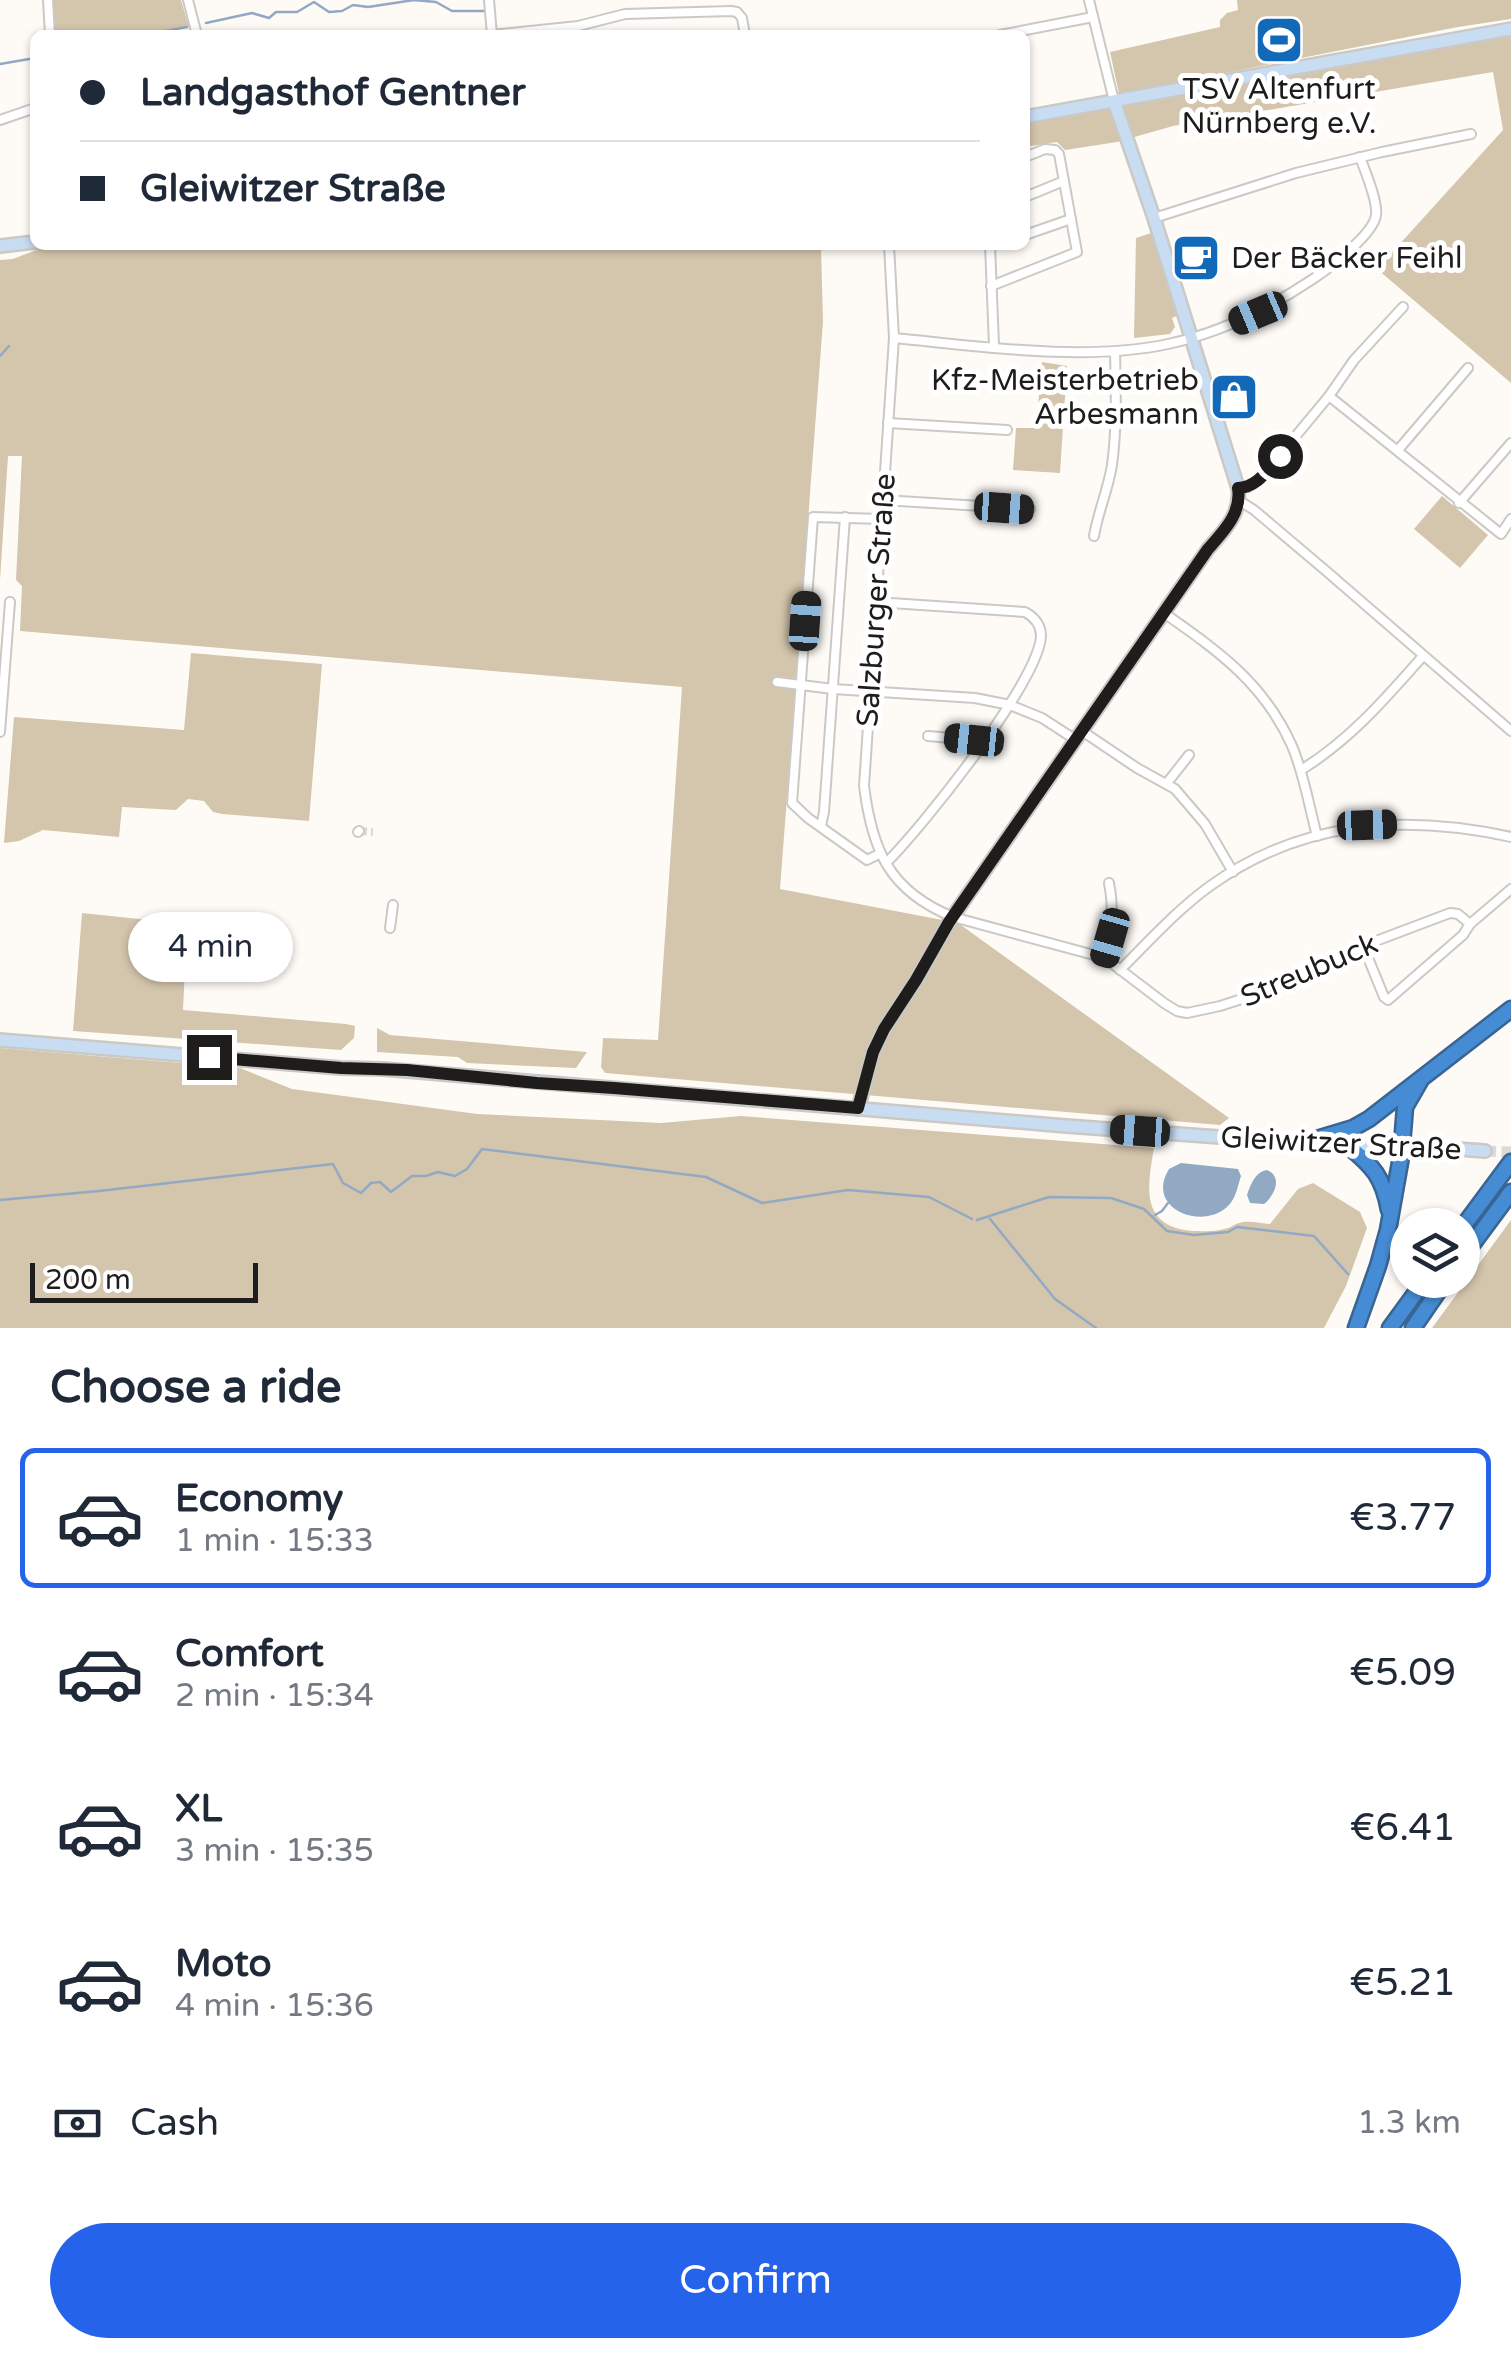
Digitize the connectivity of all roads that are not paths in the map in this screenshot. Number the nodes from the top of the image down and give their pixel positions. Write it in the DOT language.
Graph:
graph roads {
  1 [pos="48,0"];
  2 [pos="188,0"];
  3 [pos="490,0"];
  4 [pos="1089,0"];
  5 [pos="1093,17"];
  6 [pos="1511,28"];
  7 [pos="50,30"];
  8 [pos="196,30"];
  9 [pos="492,30"];
  10 [pos="540,30"];
  11 [pos="744,30"];
  12 [pos="1026,30"];
  13 [pos="1114,101"];
  14 [pos="30,110"];
  15 [pos="1030,116"];
  16 [pos="0,120"];
  17 [pos="1471,134"];
  18 [pos="1030,156"];
  19 [pos="1360,157"];
  20 [pos="1064,181"];
  21 [pos="1030,194"];
  22 [pos="1154,218"];
  23 [pos="1071,219"];
  24 [pos="1030,234"];
  25 [pos="30,243"];
  26 [pos="0,246"];
  27 [pos="889,250"];
  28 [pos="993,250"];
  29 [pos="992,286"];
  30 [pos="1403,307"];
  31 [pos="894,338"];
  32 [pos="1192,338"];
  33 [pos="994,346"];
  34 [pos="1115,352"];
  35 [pos="1468,368"];
  36 [pos="1328,396"];
  37 [pos="888,422"];
  38 [pos="1007,430"];
  39 [pos="1511,442"];
  40 [pos="1398,450"];
  41 [pos="1239,494"];
  42 [pos="883,500"];
  43 [pos="1460,503"];
  44 [pos="1030,509"];
  45 [pos="845,517"];
  46 [pos="882,519"];
  47 [pos="1511,519"];
  48 [pos="1501,534"];
  49 [pos="1094,536"];
  50 [pos="1511,542"];
  51 [pos="10,602"];
  52 [pos="876,602"];
  53 [pos="1164,614"];
  54 [pos="1423,656"];
  55 [pos="777,682"];
  56 [pos="800,686"];
  57 [pos="833,689"];
  58 [pos="870,690"];
  59 [pos="1010,704"];
  60 [pos="1511,731"];
  61 [pos="0,732"];
  62 [pos="928,736"];
  63 [pos="1079,736"];
  64 [pos="982,744"];
  65 [pos="1189,755"];
  66 [pos="1301,770"];
  67 [pos="1167,783"];
  68 [pos="821,826"];
  69 [pos="1316,836"];
  70 [pos="1511,837"];
  71 [pos="879,854"];
  72 [pos="886,864"];
  73 [pos="1233,872"];
  74 [pos="1109,883"];
  75 [pos="1511,888"];
  76 [pos="392,905"];
  77 [pos="953,916"];
  78 [pos="1470,924"];
  79 [pos="390,928"];
  80 [pos="1364,948"];
  81 [pos="1105,958"];
  82 [pos="1120,970"];
  83 [pos="1511,1009"];
  84 [pos="0,1040"];
  85 [pos="1420,1081"];
  86 [pos="858,1108"];
  87 [pos="1303,1142"];
  88 [pos="1402,1145"];
  89 [pos="1348,1146"];
  90 [pos="1485,1151"];
  91 [pos="1511,1162"];
  92 [pos="1511,1192"];
  93 [pos="1393,1208"];
  94 [pos="1477,1208"];
  95 [pos="1390,1213"];
  96 [pos="1390,1222"];
  97 [pos="1480,1234"];
  98 [pos="1412,1298"];
  99 [pos="1434,1298"];
  100 [pos="1356,1328"];
  101 [pos="1390,1328"];
  102 [pos="1413,1328"];
  1 -- 7 [label="street"];
  2 -- 8 [label="street"];
  3 -- 9 [label="street"];
  4 -- 5 [label="street"];
  5 -- 12 [label="street"];
  5 -- 13 [label="street"];
  6 -- 13 [label="main road"];
  10 -- 11 [label="street"];
  13 -- 15 [label="main road"];
  13 -- 22 [label="main road"];
  14 -- 16 [label="street"];
  17 -- 19 [label="street"];
  18 -- 20 [label="street"];
  19 -- 22 [label="street"];
  19 -- 32 [label="street"];
  20 -- 21 [label="street"];
  20 -- 23 [label="street"];
  22 -- 32 [label="main road"];
  23 -- 24 [label="street"];
  23 -- 29 [label="street"];
  25 -- 26 [label="main road"];
  27 -- 31 [label="street, Salzburger Straße"];
  28 -- 29 [label="street"];
  29 -- 33 [label="street"];
  30 -- 36 [label="street"];
  31 -- 33 [label="street"];
  31 -- 37 [label="street, Salzburger Straße"];
  32 -- 34 [label="street"];
  32 -- 41 [label="main road"];
  33 -- 34 [label="street"];
  34 -- 49 [label="street"];
  35 -- 40 [label="street"];
  36 -- 40 [label="street"];
  36 -- 41 [label="street"];
  37 -- 38 [label="street"];
  37 -- 42 [label="street, Salzburger Straße"];
  39 -- 43 [label="street"];
  40 -- 43 [label="street"];
  41 -- 53 [label="main road"];
  41 -- 54 [label="street"];
  42 -- 44 [label="street"];
  42 -- 46 [label="street, Salzburger Straße"];
  43 -- 48 [label="street"];
  45 -- 46 [label="street"];
  45 -- 56 [label="street"];
  45 -- 57 [label="street"];
  46 -- 52 [label="street, Salzburger Straße"];
  47 -- 48 [label="street"];
  48 -- 50 [label="street"];
  51 -- 61 [label="street"];
  52 -- 58 [label="street, Salzburger Straße"];
  52 -- 59 [label="street"];
  53 -- 63 [label="main road"];
  53 -- 66 [label="street"];
  54 -- 60 [label="street"];
  54 -- 66 [label="street"];
  55 -- 56 [label="street"];
  56 -- 57 [label="street"];
  56 -- 68 [label="street"];
  57 -- 58 [label="street"];
  57 -- 68 [label="street"];
  58 -- 59 [label="street"];
  58 -- 71 [label="street, Salzburger Straße"];
  59 -- 63 [label="street"];
  59 -- 64 [label="street"];
  62 -- 64 [label="street"];
  63 -- 67 [label="street"];
  63 -- 77 [label="main road"];
  64 -- 72 [label="street"];
  65 -- 67 [label="street"];
  66 -- 69 [label="street"];
  67 -- 73 [label="street"];
  68 -- 71 [label="street"];
  69 -- 70 [label="street"];
  69 -- 73 [label="street"];
  71 -- 72 [label="street, Salzburger Straße"];
  72 -- 77 [label="street, Salzburger Straße"];
  73 -- 82 [label="street"];
  74 -- 81 [label="street"];
  75 -- 78 [label="street"];
  76 -- 79 [label="street"];
  77 -- 81 [label="street, Streubuck"];
  77 -- 86 [label="main road"];
  78 -- 80 [label="street, Streubuck"];
  78 -- 80 [label="street"];
  80 -- 82 [label="street, Streubuck"];
  81 -- 82 [label="street, Streubuck"];
  83 -- 85 [label="highway"];
  84 -- 86 [label="main road, Gleiwitzer Straße"];
  85 -- 87 [label="highway"];
  85 -- 88 [label="highway"];
  86 -- 87 [label="main road, Gleiwitzer Straße"];
  87 -- 89 [label="main road, Gleiwitzer Straße"];
  88 -- 89 [label="main road, Gleiwitzer Straße"];
  88 -- 90 [label="main road, Gleiwitzer Straße"];
  88 -- 93 [label="highway"];
  89 -- 95 [label="highway"];
  91 -- 94 [label="highway"];
  92 -- 97 [label="highway"];
  96 -- 100 [label="highway"];
  98 -- 101 [label="highway"];
  99 -- 102 [label="highway"];
}
